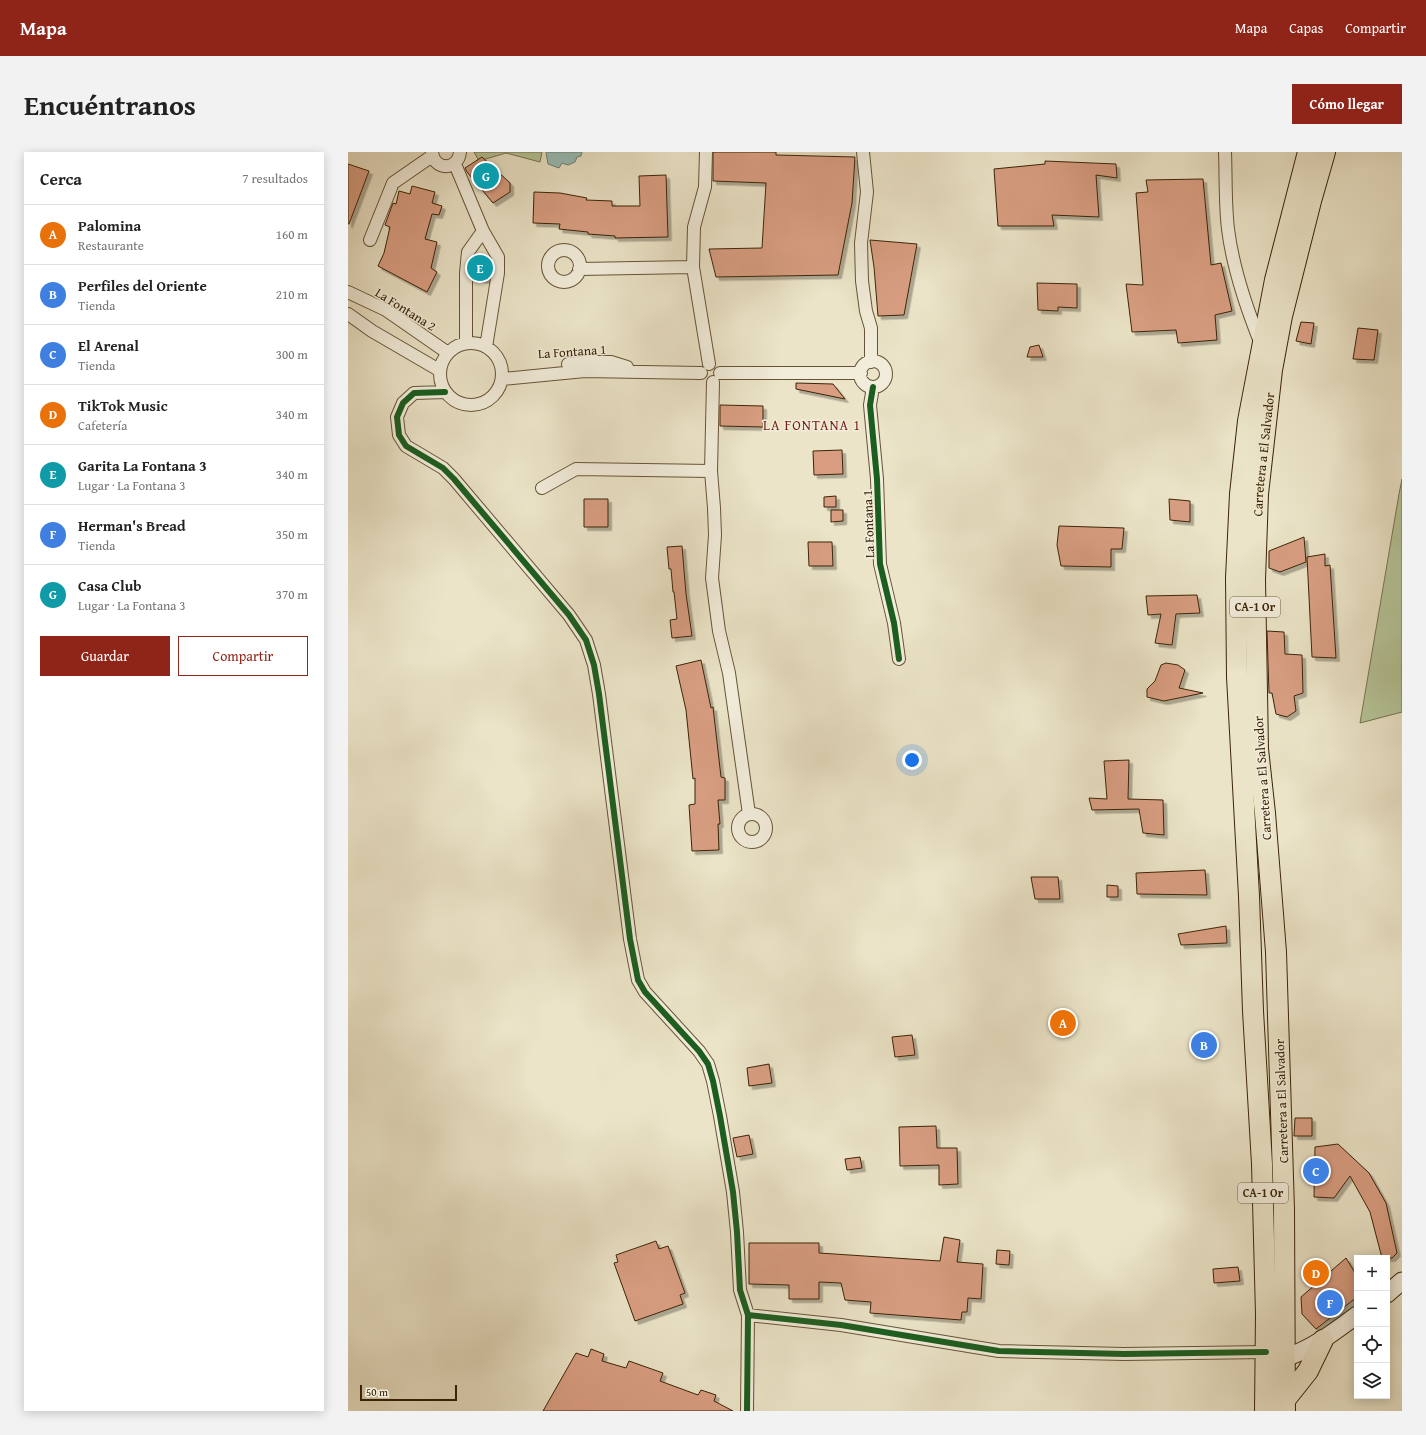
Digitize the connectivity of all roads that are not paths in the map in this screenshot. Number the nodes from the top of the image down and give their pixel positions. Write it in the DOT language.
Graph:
graph roads {
  1 [pos="460,152"];
  2 [pos="706,152"];
  3 [pos="863,152"];
  4 [pos="1224,152"];
  5 [pos="1308,152"];
  6 [pos="1325,152"];
  7 [pos="432,154"];
  8 [pos="455,164"];
  9 [pos="483,231"];
  10 [pos="370,240"];
  11 [pos="693,267"];
  12 [pos="579,269"];
  13 [pos="348,292"];
  14 [pos="348,314"];
  15 [pos="466,343"];
  16 [pos="486,347"];
  17 [pos="1262,347"];
  18 [pos="448,353"];
  19 [pos="871,362"];
  20 [pos="705,368"];
  21 [pos="439,370"];
  22 [pos="861,373"];
  23 [pos="502,375"];
  24 [pos="716,378"];
  25 [pos="873,387"];
  26 [pos="444,392"];
  27 [pos="711,471"];
  28 [pos="542,488"];
  29 [pos="899,659"];
  30 [pos="749,814"];
  31 [pos="1251,976"];
  32 [pos="1280,1069"];
  33 [pos="748,1315"];
  34 [pos="1354,1317"];
  35 [pos="1320,1342"];
  36 [pos="1285,1349"];
  37 [pos="1266,1352"];
  38 [pos="1285,1406"];
  39 [pos="747,1411"];
  40 [pos="1265,1411"];
  1 -- 8 [label="street"];
  2 -- 11 [label="street"];
  3 -- 19 [label="street"];
  4 -- 17 [label="street"];
  5 -- 17 [label="highway, Carretera a El Salvador / CA-1 Or"];
  6 -- 32 [label="highway, Carretera a El Salvador / CA-1 Or"];
  7 -- 8 [label="street"];
  7 -- 10 [label="street"];
  8 -- 9 [label="street"];
  9 -- 15 [label="street"];
  9 -- 16 [label="street"];
  11 -- 12 [label="street"];
  11 -- 20 [label="street"];
  13 -- 18 [label="street, La Fontana 2"];
  14 -- 21 [label="street"];
  15 -- 16 [label="street"];
  15 -- 18 [label="street"];
  16 -- 23 [label="street"];
  17 -- 31 [label="highway, Carretera a El Salvador / CA-1 Or"];
  18 -- 21 [label="street"];
  19 -- 22 [label="street"];
  19 -- 25 [label="street"];
  20 -- 23 [label="street, La Fontana 1"];
  20 -- 24 [label="street"];
  20 -- 24 [label="street"];
  21 -- 26 [label="street"];
  22 -- 24 [label="street"];
  22 -- 25 [label="street"];
  23 -- 26 [label="street"];
  24 -- 27 [label="street"];
  25 -- 29 [label="street, La Fontana 1"];
  26 -- 33 [label="street"];
  27 -- 28 [label="street"];
  27 -- 30 [label="street"];
  31 -- 32 [label="highway"];
  31 -- 37 [label="highway, Carretera a El Salvador / CA-1 Or"];
  32 -- 36 [label="highway, Carretera a El Salvador / CA-1 Or"];
  33 -- 37 [label="street"];
  33 -- 39 [label="street"];
  34 -- 35 [label="main road"];
  35 -- 36 [label="highway"];
  35 -- 38 [label="highway"];
  36 -- 38 [label="highway, Carretera a El Salvador / CA-1 Or"];
  37 -- 40 [label="highway, Carretera a El Salvador / CA-1 Or"];
}
